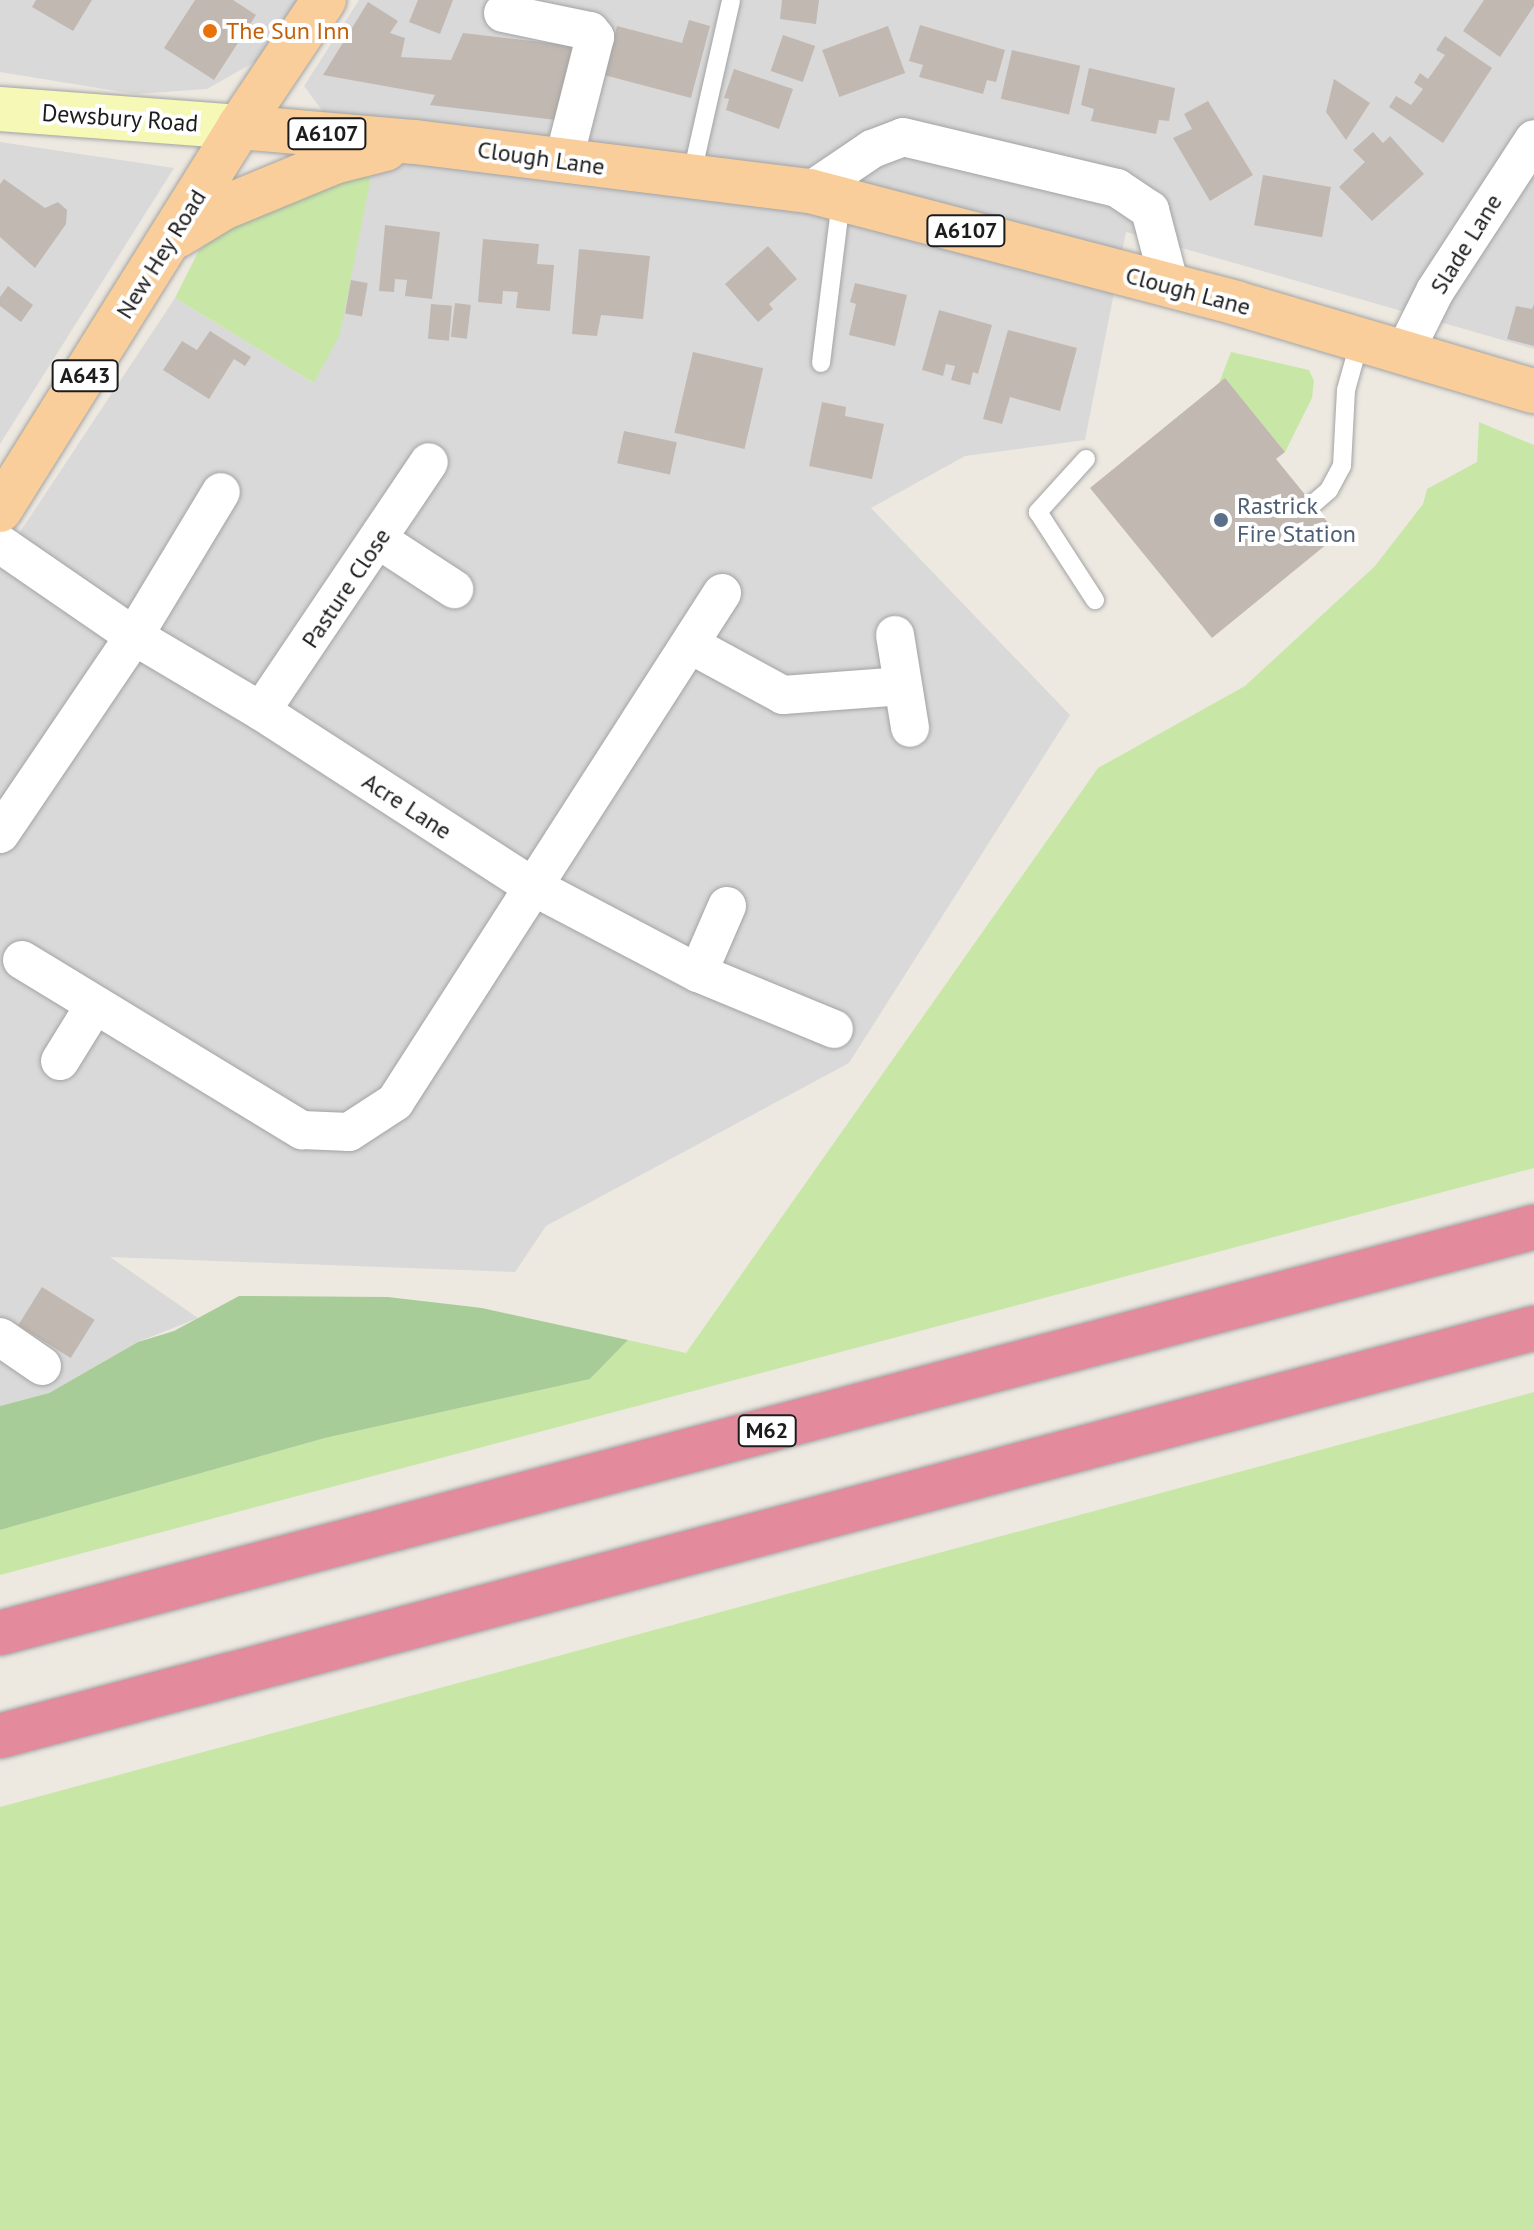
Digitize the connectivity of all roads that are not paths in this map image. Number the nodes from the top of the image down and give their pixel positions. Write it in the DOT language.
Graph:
graph roads {
  1 [pos="324,0"];
  2 [pos="731,0"];
  3 [pos="503,13"];
  4 [pos="0,109"];
  5 [pos="239,127"];
  6 [pos="1534,139"];
  7 [pos="415,142"];
  8 [pos="564,159"];
  9 [pos="691,178"];
  10 [pos="825,195"];
  11 [pos="169,241"];
  12 [pos="1170,286"];
  13 [pos="1360,340"];
  14 [pos="1404,353"];
  15 [pos="821,363"];
  16 [pos="1534,391"];
  17 [pos="1086,459"];
  18 [pos="429,462"];
  19 [pos="221,492"];
  20 [pos="1313,504"];
  21 [pos="0,510"];
  22 [pos="379,540"];
  23 [pos="0,544"];
  24 [pos="454,589"];
  25 [pos="722,593"];
  26 [pos="1095,600"];
  27 [pos="895,635"];
  28 [pos="134,636"];
  29 [pos="691,645"];
  30 [pos="903,686"];
  31 [pos="261,711"];
  32 [pos="910,728"];
  33 [pos="0,834"];
  34 [pos="532,886"];
  35 [pos="727,906"];
  36 [pos="22,960"];
  37 [pos="698,973"];
  38 [pos="94,1006"];
  39 [pos="834,1029"];
  40 [pos="60,1061"];
  41 [pos="1534,1227"];
  42 [pos="1534,1328"];
  43 [pos="0,1337"];
  44 [pos="42,1366"];
  45 [pos="0,1633"];
  46 [pos="0,1736"];
  1 -- 5 [label="main road, New Hey Road / A643"];
  2 -- 9 [label="lane"];
  3 -- 8 [label="street"];
  4 -- 5 [label="main road, Dewsbury Road"];
  5 -- 7 [label="main road, Clough Lane / A6107"];
  5 -- 11 [label="main road, New Hey Road / A643"];
  6 -- 14 [label="street, Slade Lane"];
  7 -- 8 [label="main road, Clough Lane / A6107"];
  7 -- 11 [label="main road"];
  8 -- 9 [label="main road, Clough Lane / A6107"];
  9 -- 10 [label="main road, Clough Lane / A6107"];
  10 -- 12 [label="main road, Clough Lane / A6107"];
  10 -- 12 [label="street"];
  10 -- 15 [label="lane"];
  11 -- 21 [label="main road, New Hey Road / A643"];
  12 -- 13 [label="main road, Clough Lane / A6107"];
  13 -- 14 [label="main road, Clough Lane / A6107"];
  13 -- 20 [label="lane"];
  14 -- 16 [label="main road, Clough Lane / A6107"];
  17 -- 26 [label="lane"];
  18 -- 22 [label="street, Pasture Close"];
  19 -- 28 [label="street"];
  22 -- 24 [label="street"];
  22 -- 31 [label="street, Pasture Close"];
  23 -- 28 [label="street, Acre Lane"];
  25 -- 29 [label="street"];
  27 -- 30 [label="street"];
  28 -- 31 [label="street, Acre Lane"];
  28 -- 33 [label="street"];
  29 -- 30 [label="street"];
  29 -- 34 [label="street"];
  30 -- 32 [label="street"];
  31 -- 34 [label="street, Acre Lane"];
  34 -- 37 [label="street, Acre Lane"];
  34 -- 38 [label="street"];
  35 -- 37 [label="street"];
  36 -- 38 [label="street"];
  37 -- 39 [label="street, Acre Lane"];
  38 -- 40 [label="street"];
  41 -- 45 [label="highway, M62"];
  42 -- 46 [label="highway"];
  43 -- 44 [label="street"];
}
